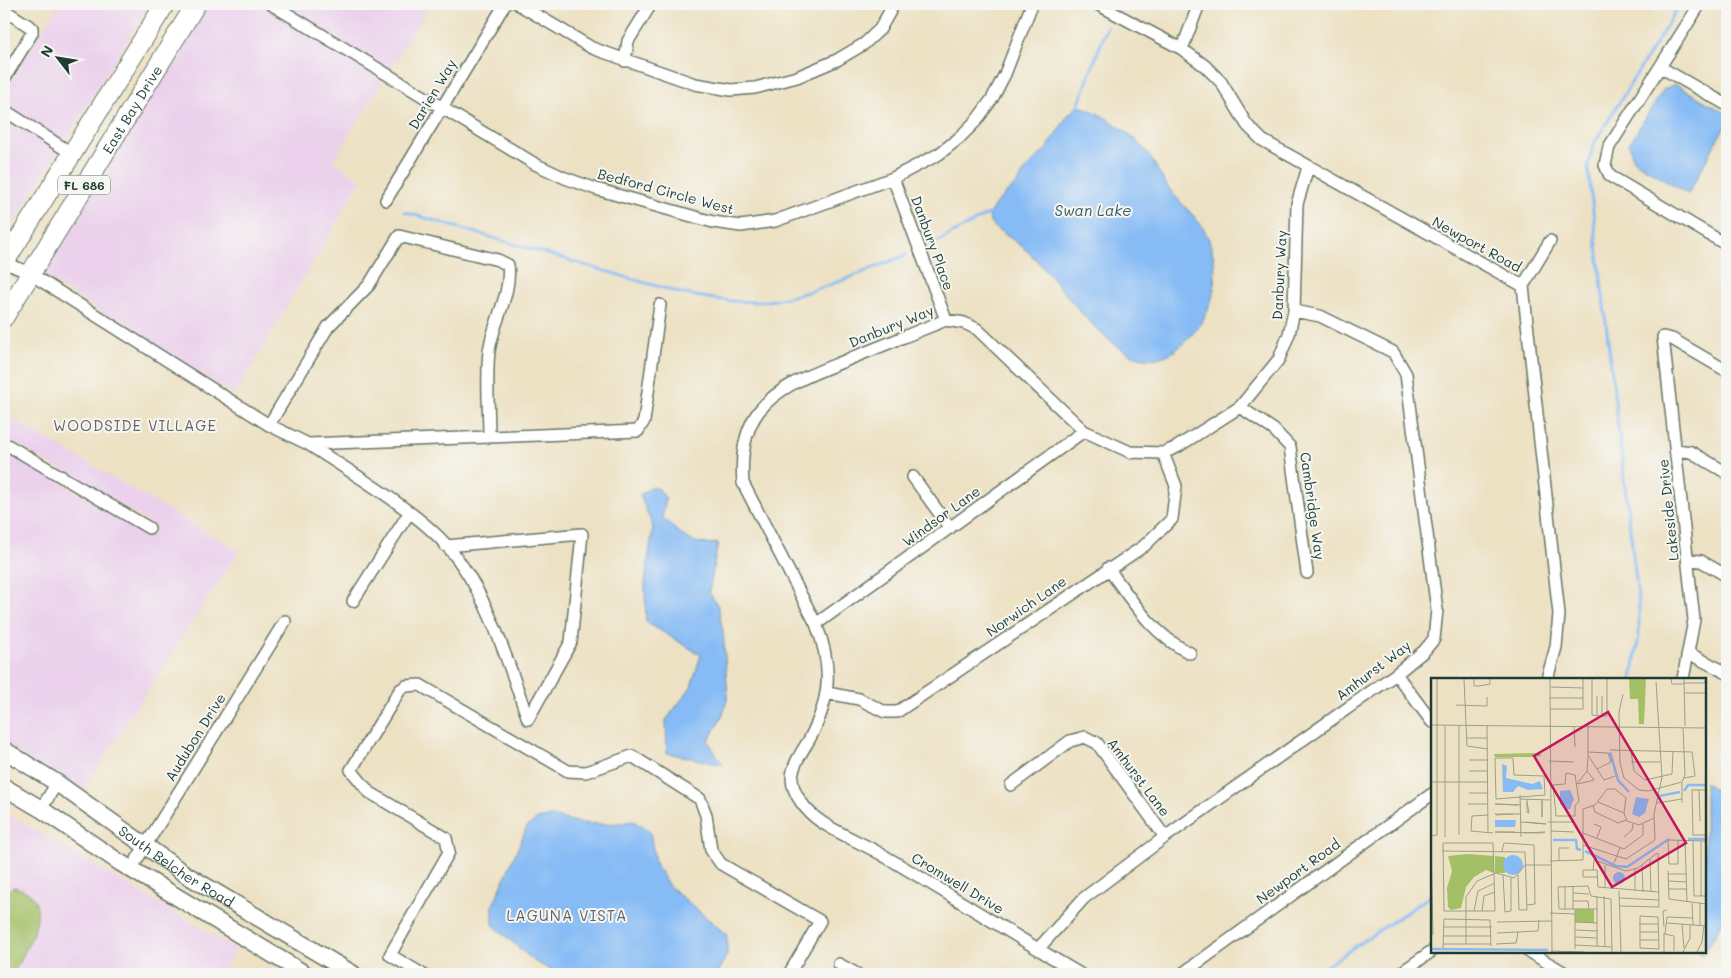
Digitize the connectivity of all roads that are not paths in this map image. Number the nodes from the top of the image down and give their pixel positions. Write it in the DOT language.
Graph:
graph roads {
  1 [pos="165,4"];
  2 [pos="196,4"];
  3 [pos="271,4"];
  4 [pos="505,4"];
  5 [pos="518,4"];
  6 [pos="651,4"];
  7 [pos="894,4"];
  8 [pos="1032,4"];
  9 [pos="1098,4"];
  10 [pos="1199,4"];
  11 [pos="1700,4"];
  12 [pos="4,10"];
  13 [pos="1182,49"];
  14 [pos="625,61"];
  15 [pos="1660,67"];
  16 [pos="4,78"];
  17 [pos="1727,105"];
  18 [pos="441,107"];
  19 [pos="4,110"];
  20 [pos="71,153"];
  21 [pos="1308,167"];
  22 [pos="893,178"];
  23 [pos="386,200"];
  24 [pos="1550,241"];
  25 [pos="1727,244"];
  26 [pos="4,263"];
  27 [pos="29,273"];
  28 [pos="1523,286"];
  29 [pos="660,305"];
  30 [pos="1294,311"];
  31 [pos="4,317"];
  32 [pos="946,320"];
  33 [pos="1727,371"];
  34 [pos="1240,407"];
  35 [pos="269,425"];
  36 [pos="1084,431"];
  37 [pos="489,437"];
  38 [pos="4,443"];
  39 [pos="308,444"];
  40 [pos="1676,450"];
  41 [pos="1163,453"];
  42 [pos="1727,473"];
  43 [pos="913,477"];
  44 [pos="409,513"];
  45 [pos="149,528"];
  46 [pos="950,528"];
  47 [pos="446,546"];
  48 [pos="1689,560"];
  49 [pos="1108,568"];
  50 [pos="1307,573"];
  51 [pos="1727,576"];
  52 [pos="353,601"];
  53 [pos="285,621"];
  54 [pos="816,624"];
  55 [pos="1190,653"];
  56 [pos="1688,653"];
  57 [pos="1727,673"];
  58 [pos="1396,674"];
  59 [pos="1547,678"];
  60 [pos="1683,678"];
  61 [pos="827,693"];
  62 [pos="1431,721"];
  63 [pos="4,750"];
  64 [pos="57,783"];
  65 [pos="1010,785"];
  66 [pos="4,787"];
  67 [pos="1431,795"];
  68 [pos="41,809"];
  69 [pos="819,820"];
  70 [pos="1165,837"];
  71 [pos="145,846"];
  72 [pos="131,869"];
  73 [pos="1038,950"];
  74 [pos="1431,952"];
  75 [pos="1531,953"];
  76 [pos="839,964"];
  77 [pos="306,974"];
  78 [pos="352,974"];
  79 [pos="422,974"];
  80 [pos="789,974"];
  81 [pos="856,974"];
  82 [pos="1080,974"];
  83 [pos="1182,974"];
  84 [pos="1399,974"];
  85 [pos="1567,974"];
  1 -- 20 [label="main road, East Bay Drive / FL 686"];
  2 -- 27 [label="main road, East Bay Drive / FL 686"];
  3 -- 18 [label="street, Bedford Circle West"];
  4 -- 18 [label="street, Darien Way"];
  5 -- 14 [label="street"];
  6 -- 14 [label="street"];
  7 -- 14 [label="street"];
  8 -- 22 [label="street, Bedford Circle West"];
  9 -- 13 [label="street, Newport Road"];
  10 -- 13 [label="street"];
  11 -- 15 [label="street"];
  12 -- 16 [label="street"];
  13 -- 21 [label="street, Newport Road"];
  15 -- 17 [label="street"];
  15 -- 25 [label="street"];
  18 -- 22 [label="street, Bedford Circle West"];
  18 -- 23 [label="street, Darien Way"];
  19 -- 20 [label="street"];
  20 -- 26 [label="main road, East Bay Drive / FL 686"];
  21 -- 28 [label="street, Newport Road"];
  21 -- 30 [label="street, Danbury Way"];
  22 -- 32 [label="street, Danbury Place"];
  24 -- 28 [label="street"];
  26 -- 27 [label="street"];
  27 -- 31 [label="main road, East Bay Drive / FL 686"];
  27 -- 35 [label="street"];
  28 -- 59 [label="street, Newport Road"];
  29 -- 37 [label="street"];
  30 -- 34 [label="street, Danbury Way"];
  30 -- 58 [label="street, Amhurst Way"];
  32 -- 36 [label="street, Danbury Way"];
  32 -- 54 [label="street, Danbury Way"];
  33 -- 40 [label="street, Lakeside Drive"];
  34 -- 41 [label="street, Danbury Way"];
  34 -- 50 [label="street, Cambridge Way"];
  35 -- 37 [label="street"];
  35 -- 39 [label="street"];
  36 -- 41 [label="street, Danbury Way"];
  36 -- 46 [label="street, Windsor Lane"];
  37 -- 39 [label="street"];
  38 -- 45 [label="street"];
  39 -- 44 [label="street"];
  40 -- 42 [label="street"];
  40 -- 48 [label="street, Lakeside Drive"];
  41 -- 49 [label="street, Norwich Lane"];
  43 -- 46 [label="street"];
  44 -- 47 [label="street"];
  44 -- 52 [label="street"];
  46 -- 54 [label="street, Windsor Lane"];
  47 -- 47 [label="street"];
  48 -- 51 [label="street"];
  48 -- 56 [label="street, Lakeside Drive"];
  49 -- 55 [label="street"];
  49 -- 61 [label="street, Norwich Lane"];
  53 -- 71 [label="street, Audubon Drive"];
  54 -- 61 [label="street, Danbury Way"];
  56 -- 57 [label="street"];
  56 -- 60 [label="street, Lakeside Drive"];
  58 -- 62 [label="street"];
  58 -- 70 [label="street, Amhurst Way"];
  61 -- 69 [label="street, Danbury Way"];
  63 -- 64 [label="main road, South Belcher Road"];
  64 -- 68 [label="street"];
  64 -- 71 [label="main road, South Belcher Road"];
  65 -- 70 [label="street, Amhurst Lane"];
  66 -- 68 [label="main road, South Belcher Road"];
  67 -- 83 [label="street, Newport Road"];
  68 -- 72 [label="main road, South Belcher Road"];
  69 -- 73 [label="street, Cromwell Drive"];
  70 -- 73 [label="street, Amhurst Way"];
  71 -- 72 [label="street, Audubon Drive"];
  71 -- 78 [label="main road, South Belcher Road"];
  72 -- 77 [label="main road, South Belcher Road"];
  73 -- 82 [label="street, Cromwell Drive"];
  74 -- 84 [label="street"];
  75 -- 85 [label="street"];
  76 -- 81 [label="street"];
  79 -- 80 [label="street"];
}
